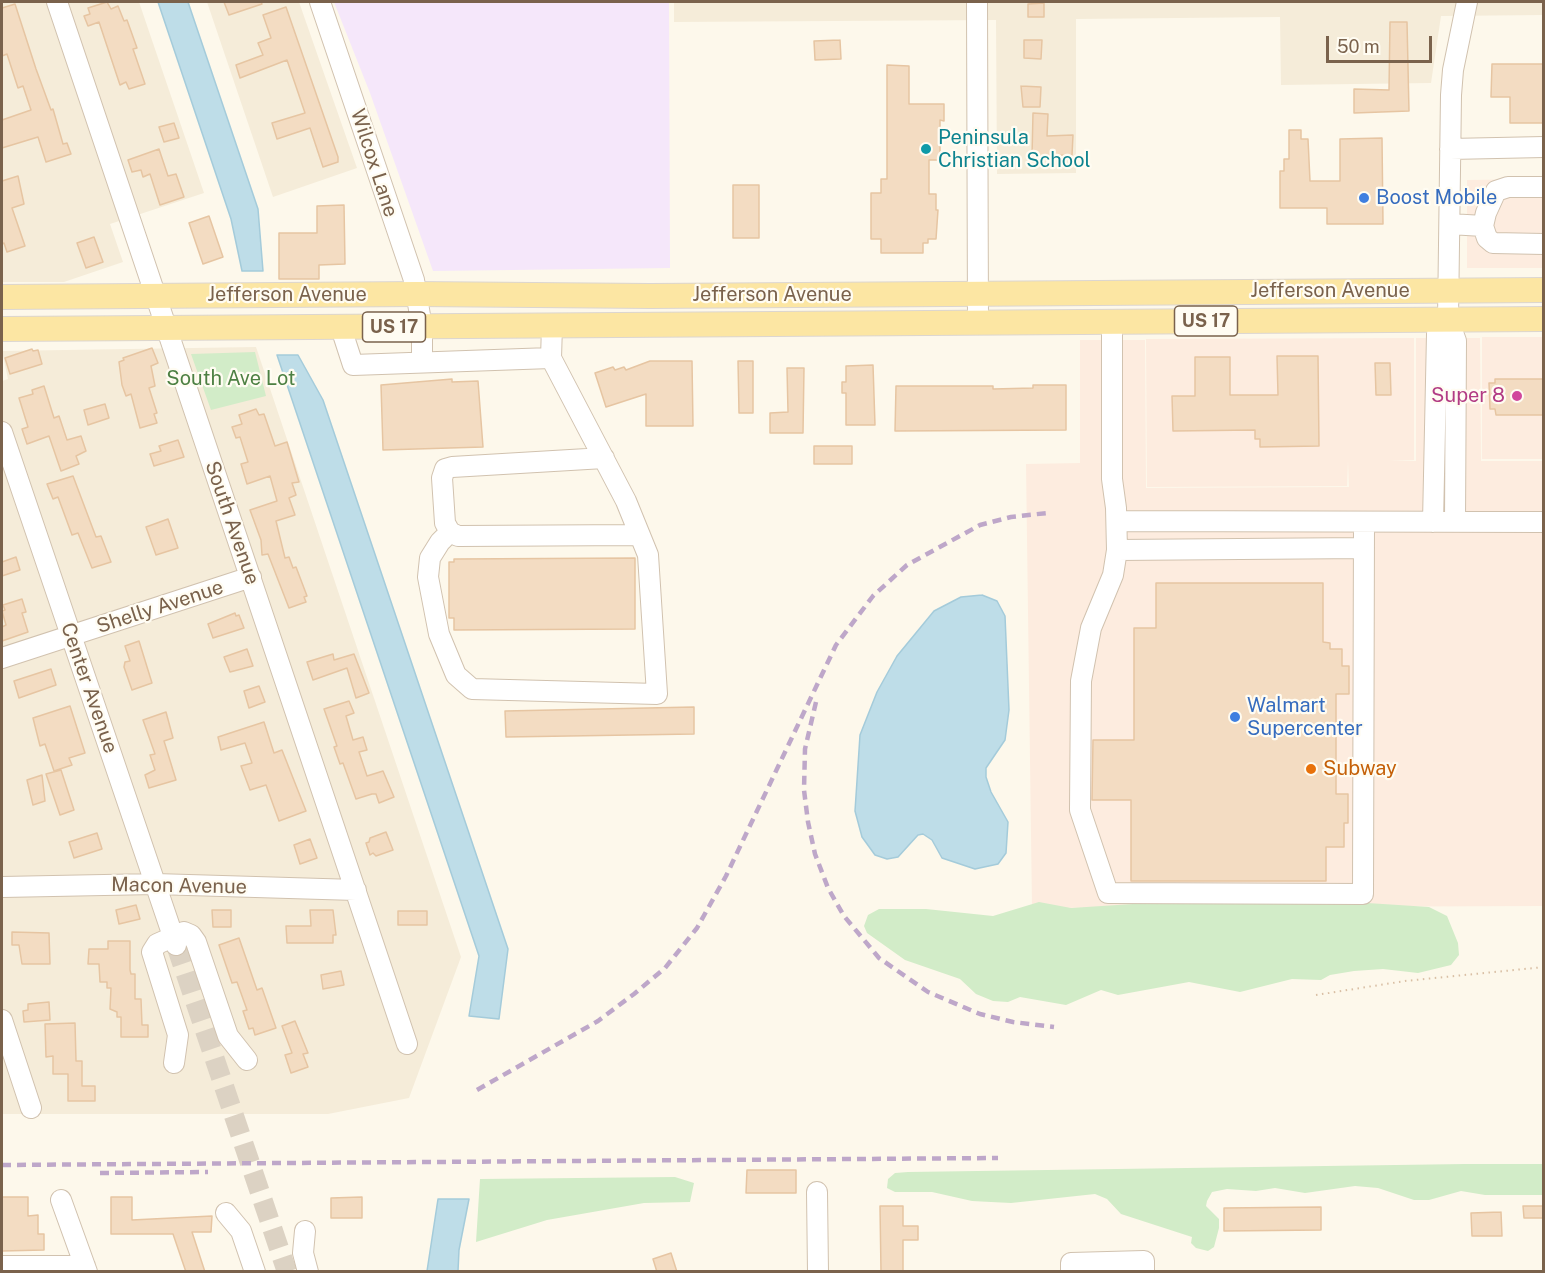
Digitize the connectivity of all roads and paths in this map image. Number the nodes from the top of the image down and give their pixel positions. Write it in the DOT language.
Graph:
graph roads {
  1 [pos="57,2"];
  2 [pos="320,2"];
  3 [pos="977,2"];
  4 [pos="1467,2"];
  5 [pos="1544,147"];
  6 [pos="1450,149"];
  7 [pos="1544,187"];
  8 [pos="1450,224"];
  9 [pos="1483,226"];
  10 [pos="1544,244"];
  11 [pos="1449,290"];
  12 [pos="1544,290"];
  13 [pos="417,294"];
  14 [pos="978,294"];
  15 [pos="157,296"];
  16 [pos="2,297"];
  17 [pos="1544,319"];
  18 [pos="1448,320"];
  19 [pos="1112,322"];
  20 [pos="978,323"];
  21 [pos="552,326"];
  22 [pos="422,327"];
  23 [pos="340,328"];
  24 [pos="2,329"];
  25 [pos="167,330"];
  26 [pos="551,358"];
  27 [pos="422,361"];
  28 [pos="2,432"];
  29 [pos="604,458"];
  30 [pos="1117,521"];
  31 [pos="1364,522"];
  32 [pos="1434,522"];
  33 [pos="1455,522"];
  34 [pos="1544,522"];
  35 [pos="450,532"];
  36 [pos="640,535"];
  37 [pos="1364,548"];
  38 [pos="1118,550"];
  39 [pos="251,577"];
  40 [pos="71,636"];
  41 [pos="2,658"];
  42 [pos="155,884"];
  43 [pos="2,886"];
  44 [pos="356,890"];
  45 [pos="174,941"];
  46 [pos="1544,967"];
  47 [pos="1316,995"];
  48 [pos="2,1020"];
  49 [pos="407,1044"];
  50 [pos="247,1060"];
  51 [pos="174,1063"];
  52 [pos="31,1108"];
  53 [pos="817,1192"];
  54 [pos="61,1200"];
  55 [pos="225,1213"];
  56 [pos="305,1231"];
  57 [pos="2,1266"];
  58 [pos="86,1269"];
  59 [pos="255,1272"];
  60 [pos="308,1272"];
  61 [pos="818,1272"];
  62 [pos="1071,1272"];
  63 [pos="1144,1272"];
  1 -- 15 [label="street, South Avenue"];
  2 -- 13 [label="street, Wilcox Lane"];
  3 -- 14 [label="street"];
  4 -- 6 [label="street"];
  5 -- 6 [label="street"];
  6 -- 8 [label="street"];
  7 -- 9 [label="street"];
  8 -- 9 [label="street"];
  8 -- 11 [label="street"];
  9 -- 10 [label="street"];
  11 -- 12 [label="main road, Jefferson Avenue / US 17"];
  11 -- 14 [label="main road, Jefferson Avenue / US 17"];
  11 -- 18 [label="street"];
  13 -- 14 [label="main road, Jefferson Avenue / US 17"];
  13 -- 15 [label="main road, Jefferson Avenue / US 17"];
  13 -- 22 [label="street, Wilcox Lane"];
  14 -- 20 [label="street"];
  15 -- 16 [label="main road, Jefferson Avenue / US 17"];
  15 -- 25 [label="street, South Avenue"];
  17 -- 18 [label="main road, Jefferson Avenue / US 17"];
  18 -- 19 [label="main road, Jefferson Avenue / US 17"];
  18 -- 32 [label="street"];
  18 -- 33 [label="street"];
  19 -- 20 [label="main road, Jefferson Avenue / US 17"];
  19 -- 30 [label="street"];
  20 -- 21 [label="main road, Jefferson Avenue / US 17"];
  21 -- 22 [label="main road, Jefferson Avenue / US 17"];
  21 -- 26 [label="street"];
  22 -- 23 [label="main road, Jefferson Avenue / US 17"];
  22 -- 27 [label="street, Wilcox Lane"];
  23 -- 25 [label="main road, Jefferson Avenue / US 17"];
  23 -- 27 [label="street"];
  24 -- 25 [label="main road, Jefferson Avenue / US 17"];
  25 -- 39 [label="street, South Avenue"];
  26 -- 27 [label="street"];
  26 -- 29 [label="street"];
  28 -- 40 [label="street, Center Avenue"];
  29 -- 35 [label="street"];
  29 -- 36 [label="street"];
  30 -- 31 [label="street"];
  30 -- 38 [label="street"];
  31 -- 32 [label="street"];
  31 -- 37 [label="street"];
  32 -- 33 [label="street"];
  33 -- 34 [label="street"];
  35 -- 36 [label="street"];
  35 -- 36 [label="street"];
  37 -- 38 [label="street"];
  37 -- 38 [label="street"];
  39 -- 40 [label="street, Shelly Avenue"];
  39 -- 44 [label="street, South Avenue"];
  40 -- 41 [label="street, Shelly Avenue"];
  40 -- 42 [label="street, Center Avenue"];
  42 -- 43 [label="street, Macon Avenue"];
  42 -- 44 [label="street, Macon Avenue"];
  42 -- 45 [label="street, Center Avenue"];
  44 -- 49 [label="street, South Avenue"];
  45 -- 50 [label="street"];
  45 -- 51 [label="street"];
  46 -- 47 [label="path"];
  48 -- 52 [label="street"];
  53 -- 61 [label="street"];
  54 -- 58 [label="street"];
  55 -- 59 [label="street"];
  56 -- 60 [label="street"];
  57 -- 58 [label="street"];
  62 -- 63 [label="street"];
}
